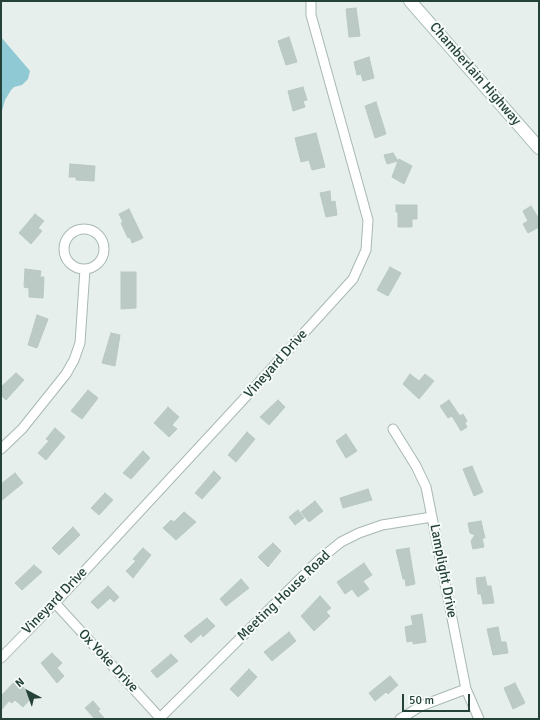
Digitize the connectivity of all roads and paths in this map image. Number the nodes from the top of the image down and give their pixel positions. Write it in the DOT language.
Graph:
graph roads {
  1 [pos="312,1"];
  2 [pos="410,1"];
  3 [pos="539,148"];
  4 [pos="85,269"];
  5 [pos="393,429"];
  6 [pos="1,448"];
  7 [pos="432,517"];
  8 [pos="54,604"];
  9 [pos="1,658"];
  10 [pos="466,689"];
  11 [pos="161,718"];
  12 [pos="400,719"];
  13 [pos="479,719"];
  1 -- 8 [label="street, Vineyard Drive"];
  2 -- 3 [label="main road, Chamberlain Highway"];
  4 -- 4 [label="street"];
  4 -- 6 [label="street"];
  5 -- 7 [label="street, Lamplight Drive"];
  7 -- 10 [label="street, Lamplight Drive"];
  7 -- 11 [label="street, Meeting House Road"];
  8 -- 9 [label="street, Vineyard Drive"];
  8 -- 11 [label="street, Ox Yoke Drive"];
  10 -- 12 [label="street"];
  10 -- 13 [label="street, Lamplight Drive"];
}
